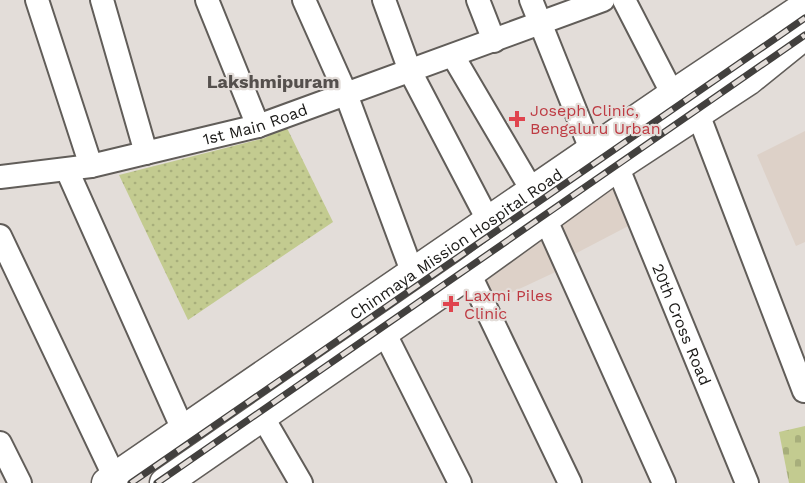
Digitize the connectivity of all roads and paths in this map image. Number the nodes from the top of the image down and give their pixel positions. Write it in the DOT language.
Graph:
graph roads {
  1 [pos="37,0"];
  2 [pos="102,0"];
  3 [pos="207,0"];
  4 [pos="304,0"];
  5 [pos="384,0"];
  6 [pos="478,0"];
  7 [pos="531,0"];
  8 [pos="624,0"];
  9 [pos="594,1"];
  10 [pos="805,7"];
  11 [pos="541,23"];
  12 [pos="805,34"];
  13 [pos="494,40"];
  14 [pos="453,56"];
  15 [pos="410,70"];
  16 [pos="345,94"];
  17 [pos="673,95"];
  18 [pos="698,114"];
  19 [pos="258,126"];
  20 [pos="146,153"];
  21 [pos="604,159"];
  22 [pos="91,166"];
  23 [pos="67,170"];
  24 [pos="1,174"];
  25 [pos="539,205"];
  26 [pos="489,222"];
  27 [pos="0,236"];
  28 [pos="414,273"];
  29 [pos="470,273"];
  30 [pos="384,332"];
  31 [pos="804,391"];
  32 [pos="261,417"];
  33 [pos="184,432"];
  34 [pos="0,443"];
  35 [pos="180,479"];
  36 [pos="111,480"];
  37 [pos="20,483"];
  38 [pos="301,483"];
  39 [pos="460,483"];
  40 [pos="570,483"];
  41 [pos="664,483"];
  42 [pos="747,483"];
  1 -- 22 [label="street"];
  2 -- 20 [label="street"];
  3 -- 19 [label="street"];
  4 -- 16 [label="street"];
  5 -- 15 [label="street"];
  6 -- 13 [label="street"];
  7 -- 11 [label="street, 20th Cross Road"];
  8 -- 17 [label="street"];
  9 -- 11 [label="street, 1st Main Road"];
  10 -- 17 [label="main road, Chinmaya Mission Hospital Road"];
  11 -- 13 [label="street, 1st Main Road"];
  11 -- 21 [label="street, 20th Cross Road"];
  12 -- 18 [label="main road, Chinmaya Mission Hospital Road"];
  13 -- 14 [label="street, 1st Main Road"];
  14 -- 15 [label="street, 1st Main Road"];
  14 -- 25 [label="street"];
  15 -- 16 [label="street, 1st Main Road"];
  15 -- 26 [label="street"];
  16 -- 19 [label="street, 1st Main Road"];
  16 -- 28 [label="street"];
  17 -- 21 [label="main road, Chinmaya Mission Hospital Road"];
  18 -- 21 [label="main road, Chinmaya Mission Hospital Road"];
  18 -- 31 [label="street"];
  19 -- 20 [label="street, 1st Main Road"];
  20 -- 22 [label="street, 1st Main Road"];
  21 -- 25 [label="main road, Chinmaya Mission Hospital Road"];
  21 -- 42 [label="street, 20th Cross Road"];
  22 -- 23 [label="street, 1st Main Road"];
  23 -- 24 [label="street, 1st Main Road"];
  23 -- 33 [label="street"];
  25 -- 26 [label="main road, Chinmaya Mission Hospital Road"];
  25 -- 29 [label="main road, Chinmaya Mission Hospital Road"];
  25 -- 41 [label="street"];
  26 -- 28 [label="main road, Chinmaya Mission Hospital Road"];
  27 -- 36 [label="street"];
  28 -- 33 [label="main road, Chinmaya Mission Hospital Road"];
  29 -- 30 [label="main road, Chinmaya Mission Hospital Road"];
  29 -- 40 [label="street"];
  30 -- 32 [label="main road, Chinmaya Mission Hospital Road"];
  30 -- 39 [label="street"];
  32 -- 35 [label="main road, Chinmaya Mission Hospital Road"];
  32 -- 38 [label="street"];
  33 -- 36 [label="main road, Chinmaya Mission Hospital Road"];
  34 -- 37 [label="street"];
}
